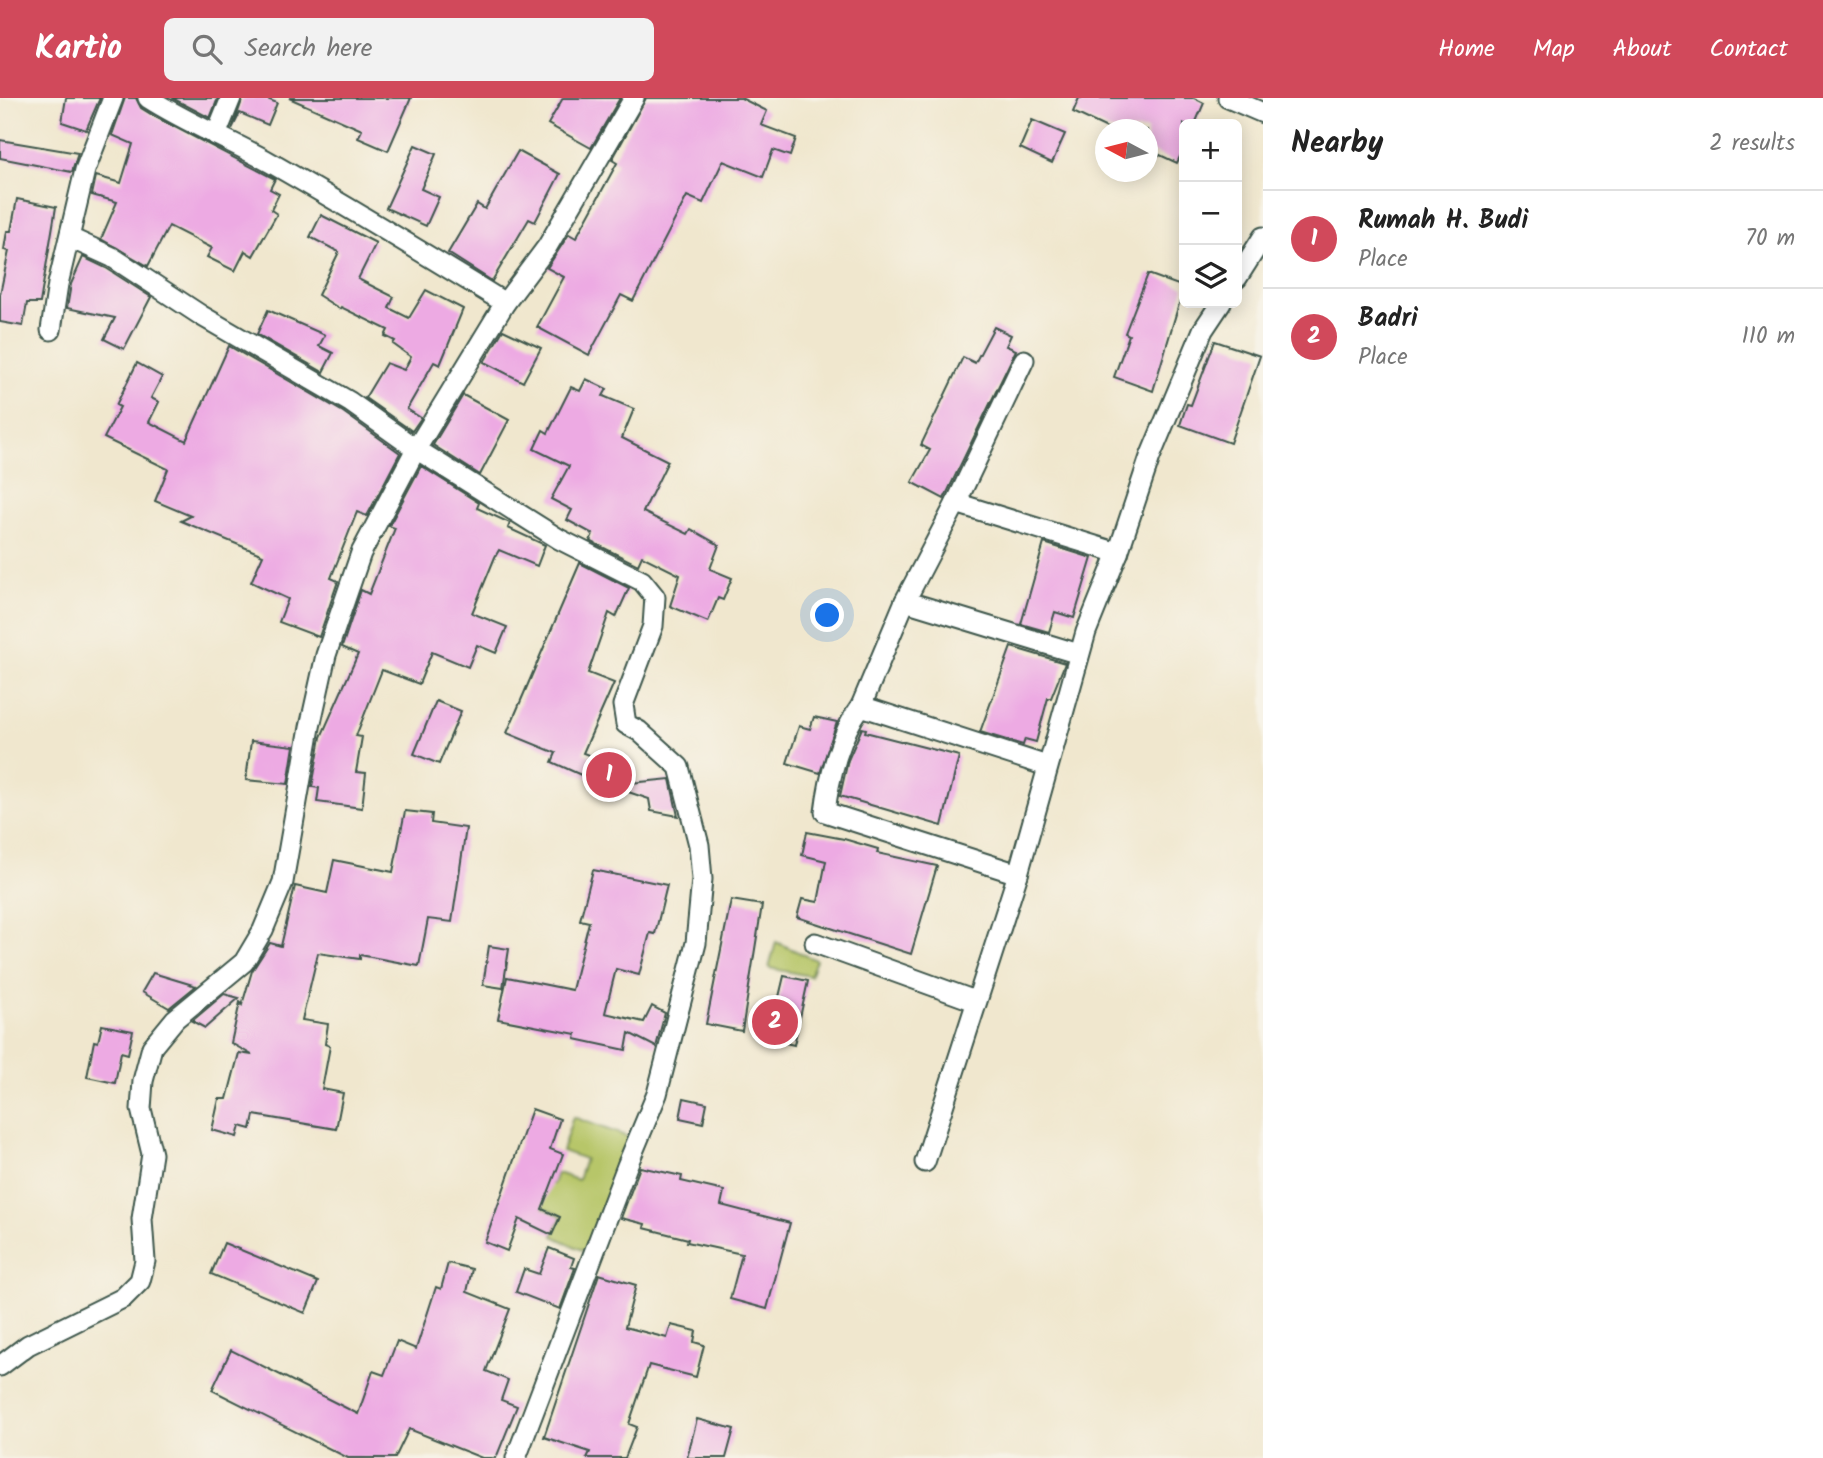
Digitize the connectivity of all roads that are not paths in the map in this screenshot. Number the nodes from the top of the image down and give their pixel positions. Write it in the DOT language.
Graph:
graph roads {
  1 [pos="113,98"];
  2 [pos="148,98"];
  3 [pos="231,98"];
  4 [pos="634,98"];
  5 [pos="1227,98"];
  6 [pos="1263,113"];
  7 [pos="216,135"];
  8 [pos="1263,237"];
  9 [pos="70,238"];
  10 [pos="1242,270"];
  11 [pos="505,303"];
  12 [pos="1218,308"];
  13 [pos="51,330"];
  14 [pos="1024,360"];
  15 [pos="416,449"];
  16 [pos="956,503"];
  17 [pos="1118,552"];
  18 [pos="905,601"];
  19 [pos="1079,654"];
  20 [pos="861,706"];
  21 [pos="1047,765"];
  22 [pos="1018,874"];
  23 [pos="815,943"];
  24 [pos="975,1001"];
  25 [pos="925,1162"];
  26 [pos="0,1366"];
  27 [pos="516,1458"];
  1 -- 9 [label="street"];
  2 -- 7 [label="street"];
  3 -- 7 [label="street"];
  4 -- 11 [label="street"];
  5 -- 6 [label="street"];
  7 -- 11 [label="street"];
  8 -- 10 [label="street"];
  9 -- 13 [label="street"];
  9 -- 15 [label="street"];
  11 -- 15 [label="street"];
  12 -- 17 [label="street"];
  14 -- 16 [label="street"];
  15 -- 26 [label="street"];
  15 -- 27 [label="street"];
  16 -- 17 [label="street"];
  16 -- 18 [label="street"];
  17 -- 19 [label="street"];
  18 -- 19 [label="street"];
  18 -- 20 [label="street"];
  19 -- 21 [label="street"];
  20 -- 21 [label="street"];
  20 -- 22 [label="street"];
  21 -- 22 [label="street"];
  22 -- 24 [label="street"];
  23 -- 24 [label="street"];
  24 -- 25 [label="street"];
}
